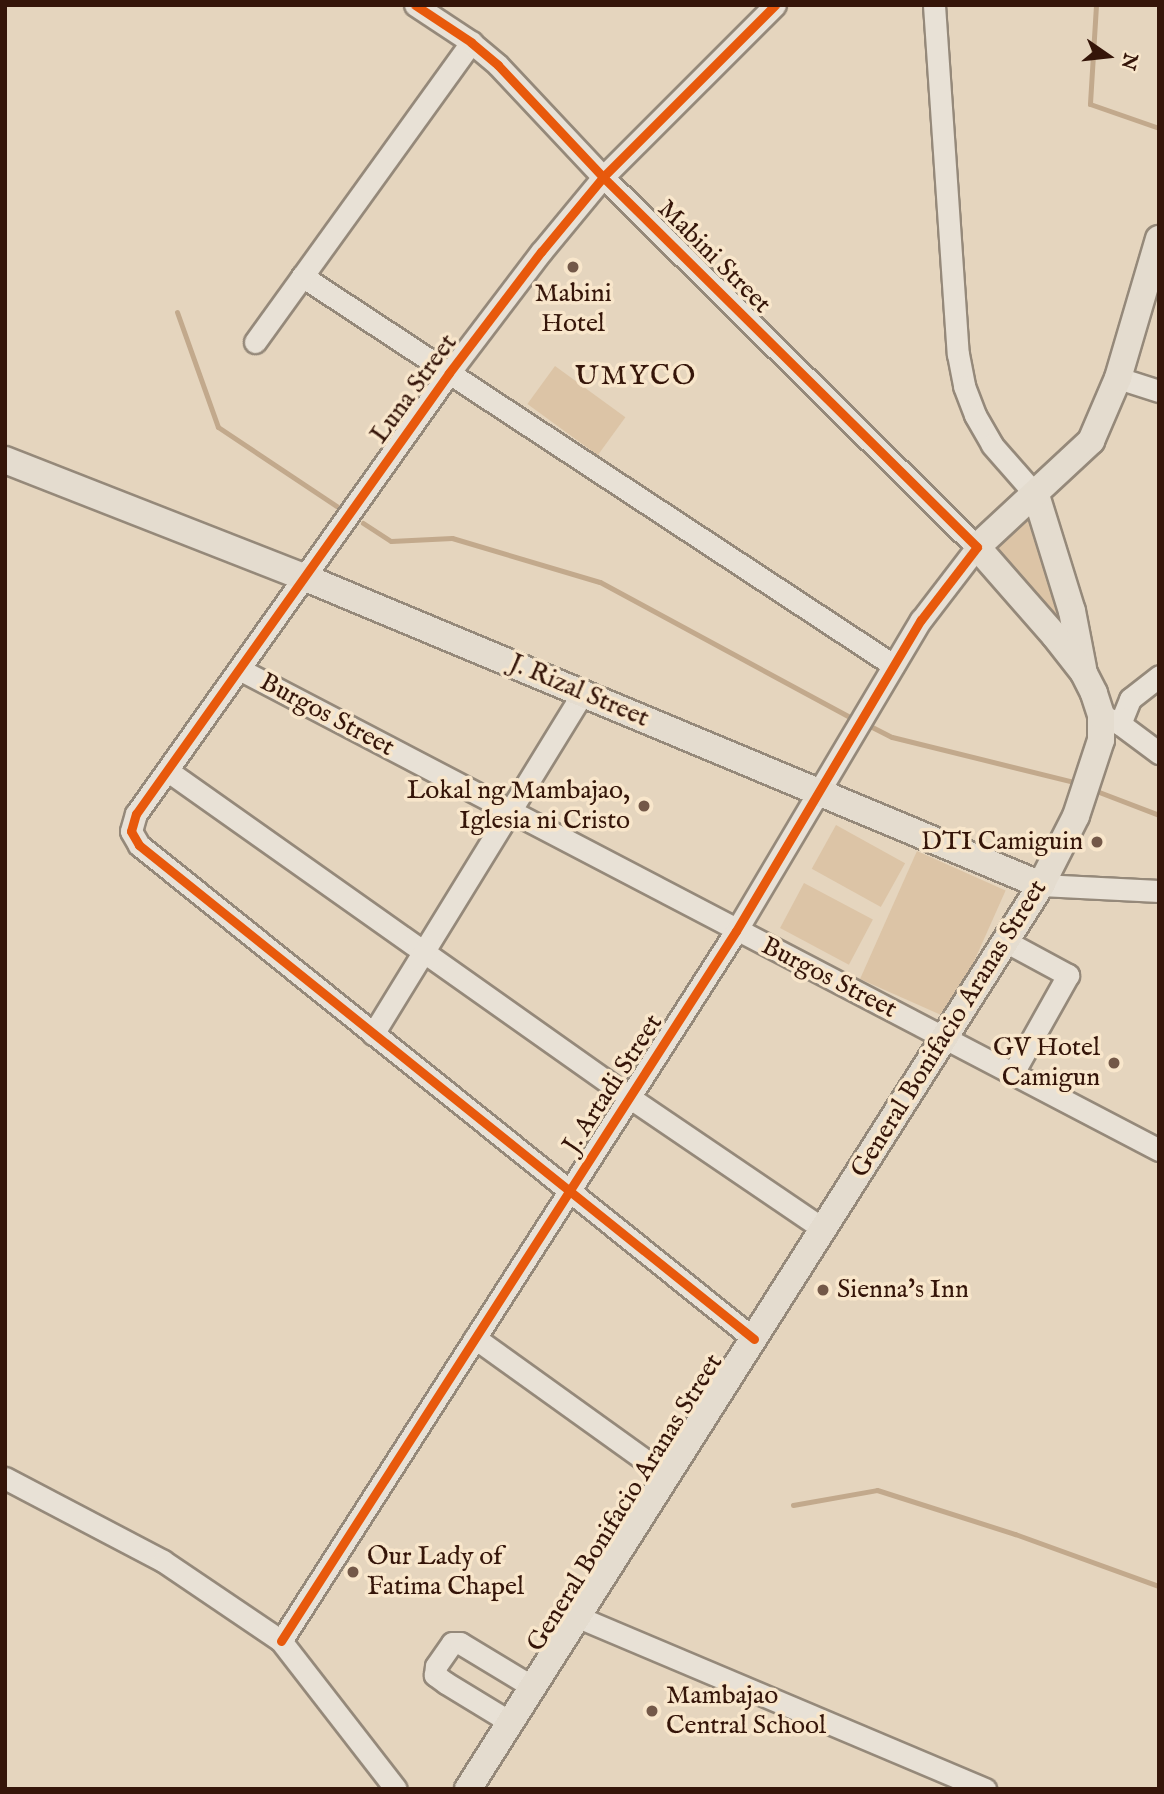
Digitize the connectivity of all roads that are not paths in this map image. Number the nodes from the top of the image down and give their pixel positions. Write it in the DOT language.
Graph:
graph roads {
  1 [pos="415,5"];
  2 [pos="775,5"];
  3 [pos="934,5"];
  4 [pos="471,42"];
  5 [pos="603,177"];
  6 [pos="1159,239"];
  7 [pos="302,276"];
  8 [pos="255,342"];
  9 [pos="449,373"];
  10 [pos="1118,378"];
  11 [pos="1159,391"];
  12 [pos="5,460"];
  13 [pos="1036,495"];
  14 [pos="977,547"];
  15 [pos="306,578"];
  16 [pos="893,665"];
  17 [pos="239,669"];
  18 [pos="1084,673"];
  19 [pos="1159,676"];
  20 [pos="583,693"];
  21 [pos="1111,720"];
  22 [pos="1159,753"];
  23 [pos="168,771"];
  24 [pos="820,791"];
  25 [pos="510,812"];
  26 [pos="1041,885"];
  27 [pos="1159,891"];
  28 [pos="736,931"];
  29 [pos="1005,941"];
  30 [pos="424,952"];
  31 [pos="373,1034"];
  32 [pos="945,1037"];
  33 [pos="1013,1073"];
  34 [pos="629,1097"];
  35 [pos="1159,1150"];
  36 [pos="569,1192"];
  37 [pos="823,1228"];
  38 [pos="475,1338"];
  39 [pos="754,1339"];
  40 [pos="667,1476"];
  41 [pos="5,1478"];
  42 [pos="578,1617"];
  43 [pos="281,1641"];
  44 [pos="533,1687"];
  45 [pos="510,1723"];
  46 [pos="396,1789"];
  47 [pos="468,1789"];
  48 [pos="985,1789"];
  1 -- 4 [label="street, Mabini Street"];
  2 -- 5 [label="street, Luna Street"];
  3 -- 13 [label="street"];
  4 -- 5 [label="street, Mabini Street"];
  4 -- 7 [label="street"];
  5 -- 9 [label="street, Luna Street"];
  5 -- 14 [label="street, Mabini Street"];
  6 -- 10 [label="main road"];
  7 -- 8 [label="street"];
  7 -- 9 [label="street"];
  9 -- 15 [label="street, Luna Street"];
  9 -- 16 [label="street"];
  10 -- 11 [label="street"];
  10 -- 13 [label="main road"];
  12 -- 15 [label="main road, J. Rizal Street"];
  13 -- 14 [label="main road"];
  13 -- 18 [label="main road, Mabini Street"];
  14 -- 16 [label="street, J. Artadi Street"];
  14 -- 18 [label="main road, Mabini Street"];
  15 -- 17 [label="street, Luna Street"];
  15 -- 20 [label="main road, J. Rizal Street"];
  16 -- 24 [label="street, J. Artadi Street"];
  17 -- 23 [label="street, Luna Street"];
  17 -- 25 [label="street, Burgos Street"];
  18 -- 21 [label="main road, Mabini Street"];
  19 -- 21 [label="street"];
  20 -- 24 [label="main road, J. Rizal Street"];
  20 -- 25 [label="street"];
  21 -- 22 [label="street"];
  21 -- 26 [label="main road, General Bonifacio Aranas Street"];
  23 -- 30 [label="street"];
  23 -- 31 [label="street, Luna Street"];
  24 -- 26 [label="main road, J. Rizal Street"];
  24 -- 28 [label="street, J. Artadi Street"];
  25 -- 28 [label="street, Burgos Street"];
  25 -- 30 [label="street"];
  26 -- 27 [label="street, J. Rizal Street"];
  26 -- 29 [label="main road, General Bonifacio Aranas Street"];
  28 -- 32 [label="street, Burgos Street"];
  28 -- 34 [label="street, J. Artadi Street"];
  29 -- 32 [label="main road, General Bonifacio Aranas Street"];
  29 -- 33 [label="street"];
  30 -- 31 [label="street"];
  30 -- 34 [label="street"];
  31 -- 36 [label="street"];
  32 -- 33 [label="street, Burgos Street"];
  32 -- 37 [label="main road, General Bonifacio Aranas Street"];
  33 -- 35 [label="street, Burgos Street"];
  34 -- 36 [label="street, J. Artadi Street"];
  34 -- 37 [label="street"];
  36 -- 38 [label="street, J. Artadi Street"];
  36 -- 39 [label="street"];
  37 -- 39 [label="main road, General Bonifacio Aranas Street"];
  38 -- 40 [label="street"];
  38 -- 43 [label="street, J. Artadi Street"];
  39 -- 40 [label="main road, General Bonifacio Aranas Street"];
  40 -- 42 [label="main road, General Bonifacio Aranas Street"];
  41 -- 43 [label="street"];
  42 -- 44 [label="main road, General Bonifacio Aranas Street"];
  42 -- 48 [label="street"];
  43 -- 46 [label="street"];
  44 -- 45 [label="main road, General Bonifacio Aranas Street"];
  44 -- 45 [label="street"];
  45 -- 47 [label="main road, General Bonifacio Aranas Street"];
}
